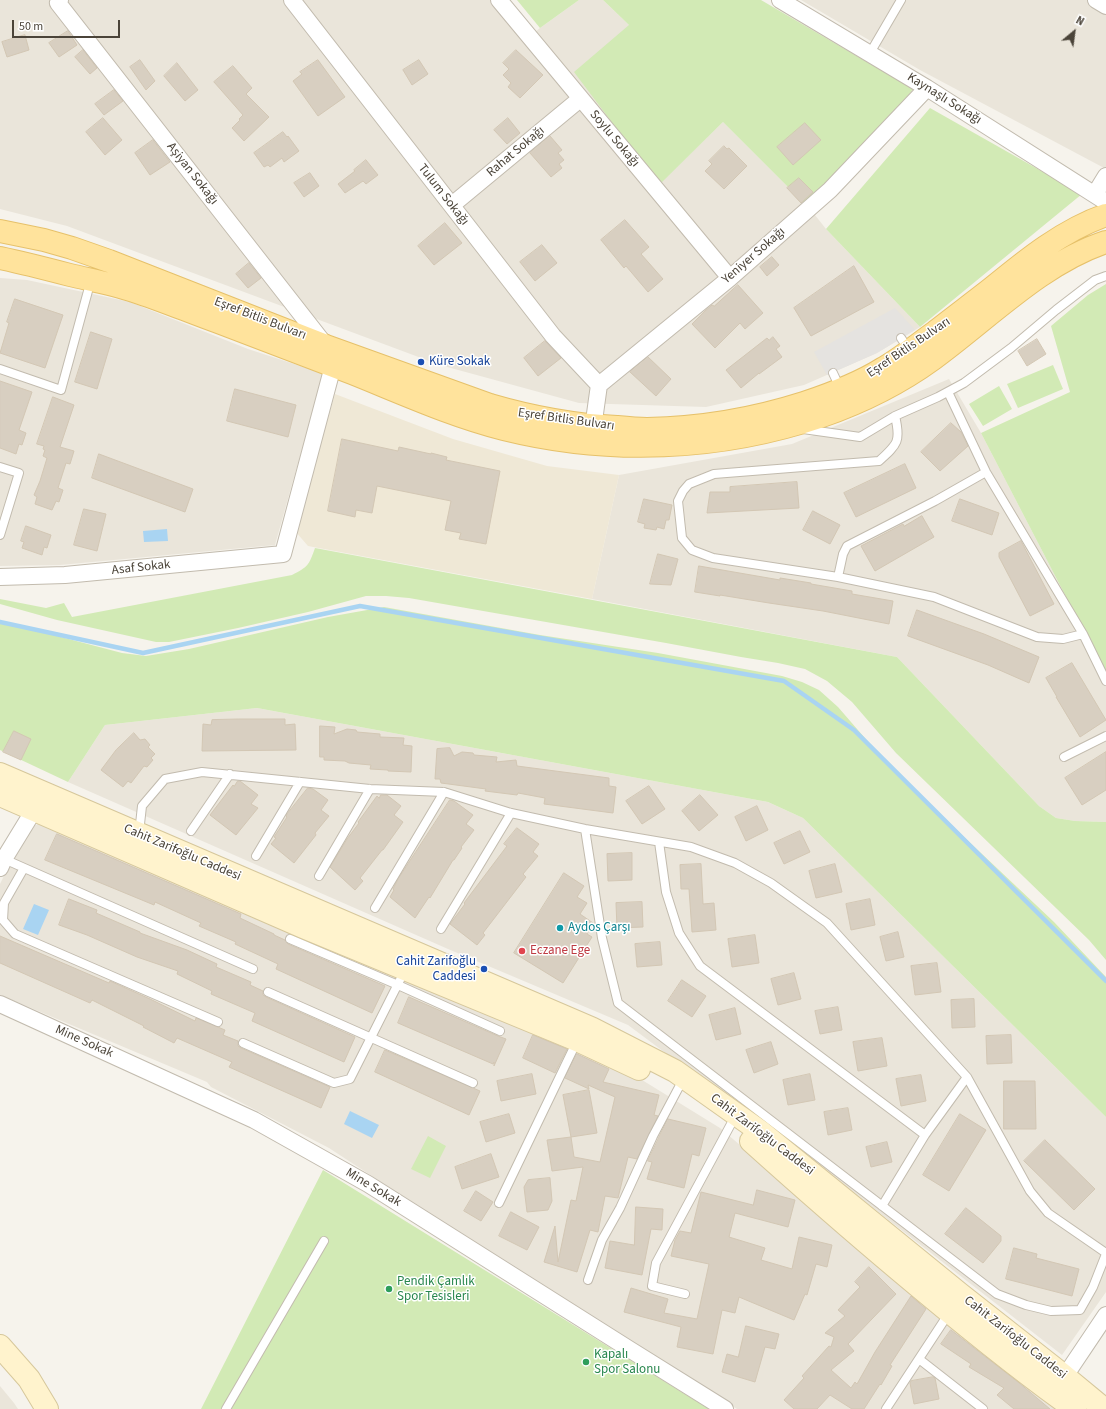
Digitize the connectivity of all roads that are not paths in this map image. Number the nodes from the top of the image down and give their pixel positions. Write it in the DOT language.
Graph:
graph roads {
  1 [pos="292,0"];
  2 [pos="499,0"];
  3 [pos="780,0"];
  4 [pos="901,0"];
  5 [pos="1096,0"];
  6 [pos="59,2"];
  7 [pos="1106,6"];
  8 [pos="870,53"];
  9 [pos="927,88"];
  10 [pos="580,99"];
  11 [pos="1106,176"];
  12 [pos="1100,198"];
  13 [pos="452,205"];
  14 [pos="1106,215"];
  15 [pos="0,231"];
  16 [pos="1106,242"];
  17 [pos="0,258"];
  18 [pos="1106,276"];
  19 [pos="730,278"];
  20 [pos="91,280"];
  21 [pos="326,346"];
  22 [pos="333,366"];
  23 [pos="0,369"];
  24 [pos="599,385"];
  25 [pos="948,392"];
  26 [pos="895,416"];
  27 [pos="786,427"];
  28 [pos="592,435"];
  29 [pos="0,467"];
  30 [pos="986,472"];
  31 [pos="4,510"];
  32 [pos="0,535"];
  33 [pos="0,577"];
  34 [pos="838,577"];
  35 [pos="1083,634"];
  36 [pos="1106,682"];
  37 [pos="1106,736"];
  38 [pos="1064,757"];
  39 [pos="0,774"];
  40 [pos="230,774"];
  41 [pos="300,782"];
  42 [pos="370,789"];
  43 [pos="444,792"];
  44 [pos="0,795"];
  45 [pos="38,801"];
  46 [pos="511,813"];
  47 [pos="585,830"];
  48 [pos="191,831"];
  49 [pos="659,842"];
  50 [pos="135,843"];
  51 [pos="256,856"];
  52 [pos="2,864"];
  53 [pos="24,868"];
  54 [pos="318,876"];
  55 [pos="375,908"];
  56 [pos="441,929"];
  57 [pos="290,939"];
  58 [pos="253,970"];
  59 [pos="402,977"];
  60 [pos="268,992"];
  61 [pos="0,1004"];
  62 [pos="218,1022"];
  63 [pos="500,1031"];
  64 [pos="371,1038"];
  65 [pos="577,1040"];
  66 [pos="243,1043"];
  67 [pos="966,1077"];
  68 [pos="473,1083"];
  69 [pos="679,1088"];
  70 [pos="732,1124"];
  71 [pos="925,1135"];
  72 [pos="499,1203"];
  73 [pos="882,1206"];
  74 [pos="324,1241"];
  75 [pos="1106,1253"];
  76 [pos="588,1280"];
  77 [pos="685,1294"];
  78 [pos="949,1312"];
  79 [pos="1106,1315"];
  80 [pos="0,1346"];
  81 [pos="919,1359"];
  82 [pos="0,1369"];
  83 [pos="1059,1385"];
  84 [pos="32,1409"];
  85 [pos="47,1409"];
  86 [pos="226,1409"];
  87 [pos="725,1409"];
  88 [pos="886,1409"];
  89 [pos="983,1409"];
  90 [pos="1075,1409"];
  91 [pos="1104,1409"];
  1 -- 13 [label="street, Tulum Sokağı"];
  2 -- 10 [label="street, Soylu Sokağı"];
  3 -- 8 [label="street, Kaynaşlı Sokağı"];
  4 -- 8 [label="lane"];
  5 -- 7 [label="street"];
  6 -- 21 [label="street, Aşiyan Sokağı"];
  8 -- 9 [label="street, Kaynaşlı Sokağı"];
  9 -- 12 [label="street, Kaynaşlı Sokağı"];
  9 -- 19 [label="street, Yeniyer Sokağı"];
  10 -- 13 [label="street, Rahat Sokağı"];
  10 -- 19 [label="street, Soylu Sokağı"];
  11 -- 12 [label="street"];
  13 -- 24 [label="street, Tulum Sokağı"];
  14 -- 28 [label="main road, Eşref Bitlis Bulvarı"];
  15 -- 21 [label="main road, Eşref Bitlis Bulvarı"];
  16 -- 27 [label="main road, Eşref Bitlis Bulvarı"];
  17 -- 20 [label="main road, Eşref Bitlis Bulvarı"];
  18 -- 25 [label="lane"];
  19 -- 24 [label="street, Yeniyer Sokağı"];
  20 -- 22 [label="main road, Eşref Bitlis Bulvarı"];
  20 -- 23 [label="lane"];
  21 -- 28 [label="main road, Eşref Bitlis Bulvarı"];
  22 -- 28 [label="main road, Eşref Bitlis Bulvarı"];
  22 -- 33 [label="street, Asaf Sokak"];
  24 -- 28 [label="street"];
  25 -- 26 [label="lane"];
  25 -- 30 [label="lane"];
  26 -- 27 [label="lane"];
  26 -- 34 [label="lane"];
  27 -- 28 [label="main road, Eşref Bitlis Bulvarı"];
  29 -- 31 [label="lane"];
  30 -- 34 [label="lane"];
  30 -- 35 [label="lane"];
  31 -- 32 [label="lane"];
  34 -- 35 [label="lane"];
  35 -- 36 [label="lane"];
  37 -- 38 [label="lane"];
  39 -- 45 [label="main road, Cahit Zarifoğlu Caddesi"];
  40 -- 41 [label="lane"];
  40 -- 48 [label="lane"];
  40 -- 50 [label="lane"];
  41 -- 42 [label="lane"];
  41 -- 51 [label="lane"];
  42 -- 43 [label="lane"];
  42 -- 54 [label="lane"];
  43 -- 46 [label="lane"];
  43 -- 55 [label="lane"];
  44 -- 45 [label="main road, Cahit Zarifoğlu Caddesi"];
  45 -- 50 [label="main road, Cahit Zarifoğlu Caddesi"];
  45 -- 52 [label="street"];
  46 -- 47 [label="lane"];
  46 -- 56 [label="lane"];
  47 -- 49 [label="lane"];
  47 -- 73 [label="lane"];
  49 -- 67 [label="lane"];
  49 -- 71 [label="lane"];
  50 -- 59 [label="main road, Cahit Zarifoğlu Caddesi"];
  50 -- 83 [label="main road, Cahit Zarifoğlu Caddesi"];
  52 -- 53 [label="lane"];
  53 -- 58 [label="lane"];
  53 -- 62 [label="lane"];
  57 -- 59 [label="lane"];
  59 -- 63 [label="lane"];
  59 -- 64 [label="lane"];
  59 -- 65 [label="main road, Cahit Zarifoğlu Caddesi"];
  60 -- 64 [label="lane"];
  61 -- 87 [label="street, Mine Sokak"];
  64 -- 66 [label="lane"];
  64 -- 68 [label="lane"];
  65 -- 69 [label="main road, Cahit Zarifoğlu Caddesi"];
  65 -- 72 [label="lane"];
  67 -- 71 [label="lane"];
  67 -- 75 [label="lane"];
  69 -- 70 [label="main road, Cahit Zarifoğlu Caddesi"];
  69 -- 76 [label="lane"];
  70 -- 77 [label="lane"];
  70 -- 78 [label="main road, Cahit Zarifoğlu Caddesi"];
  71 -- 73 [label="lane"];
  73 -- 75 [label="lane"];
  74 -- 86 [label="lane"];
  78 -- 81 [label="lane"];
  78 -- 83 [label="main road, Cahit Zarifoğlu Caddesi"];
  79 -- 83 [label="street"];
  80 -- 85 [label="main road"];
  81 -- 88 [label="lane"];
  81 -- 89 [label="lane"];
  82 -- 84 [label="main road"];
  83 -- 90 [label="main road, Cahit Zarifoğlu Caddesi"];
  83 -- 91 [label="main road, Cahit Zarifoğlu Caddesi"];
}
